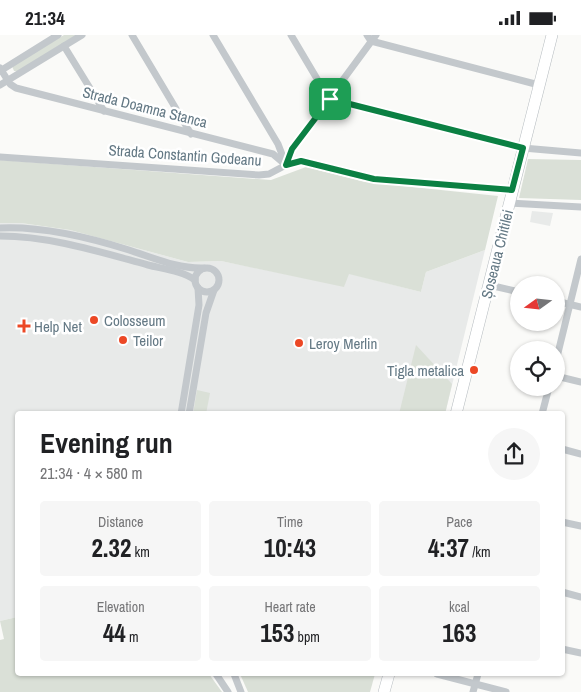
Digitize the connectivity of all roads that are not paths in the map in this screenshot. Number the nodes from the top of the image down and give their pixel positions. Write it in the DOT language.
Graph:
graph roads {
  1 [pos="57,35"];
  2 [pos="82,35"];
  3 [pos="132,35"];
  4 [pos="213,35"];
  5 [pos="291,35"];
  6 [pos="552,35"];
  7 [pos="371,37"];
  8 [pos="64,46"];
  9 [pos="0,70"];
  10 [pos="7,81"];
  11 [pos="0,85"];
  12 [pos="539,85"];
  13 [pos="330,99"];
  14 [pos="104,111"];
  15 [pos="191,134"];
  16 [pos="523,148"];
  17 [pos="581,153"];
  18 [pos="0,157"];
  19 [pos="286,165"];
  20 [pos="512,190"];
  21 [pos="509,203"];
  22 [pos="581,207"];
  23 [pos="0,228"];
  24 [pos="0,236"];
  25 [pos="581,259"];
  26 [pos="204,268"];
  27 [pos="196,284"];
  28 [pos="489,285"];
  29 [pos="214,290"];
  30 [pos="510,290"];
  31 [pos="565,304"];
  32 [pos="570,305"];
  33 [pos="581,307"];
  34 [pos="561,341"];
  35 [pos="565,378"];
  36 [pos="581,382"];
  37 [pos="547,396"];
  38 [pos="181,411"];
  39 [pos="190,411"];
  40 [pos="457,411"];
  41 [pos="543,411"];
  42 [pos="565,450"];
  43 [pos="581,454"];
  44 [pos="565,523"];
  45 [pos="581,526"];
  46 [pos="565,593"];
  47 [pos="581,597"];
  48 [pos="565,650"];
  49 [pos="581,653"];
  50 [pos="217,676"];
  51 [pos="235,676"];
  52 [pos="388,676"];
  53 [pos="445,676"];
  54 [pos="477,676"];
  55 [pos="475,684"];
  56 [pos="228,692"];
  57 [pos="241,692"];
  58 [pos="384,692"];
  59 [pos="473,692"];
  60 [pos="506,692"];
  1 -- 9 [label="street"];
  2 -- 8 [label="street"];
  3 -- 15 [label="street"];
  4 -- 19 [label="street"];
  5 -- 13 [label="street"];
  6 -- 12 [label="main road, Șoseaua Chitilei"];
  7 -- 12 [label="street"];
  7 -- 13 [label="street"];
  8 -- 10 [label="street"];
  8 -- 14 [label="street"];
  9 -- 10 [label="street"];
  10 -- 11 [label="street"];
  10 -- 14 [label="street, Strada Doamna Stanca"];
  12 -- 16 [label="main road, Șoseaua Chitilei"];
  13 -- 16 [label="street"];
  13 -- 19 [label="street"];
  14 -- 15 [label="street, Strada Doamna Stanca"];
  15 -- 19 [label="street, Strada Doamna Stanca"];
  16 -- 17 [label="street"];
  16 -- 20 [label="main road, Șoseaua Chitilei"];
  18 -- 19 [label="street, Strada Constantin Godeanu"];
  19 -- 20 [label="street, Strada Constantin Godeanu"];
  20 -- 21 [label="main road, Șoseaua Chitilei"];
  21 -- 22 [label="street"];
  21 -- 28 [label="main road, Șoseaua Chitilei"];
  23 -- 26 [label="street"];
  24 -- 27 [label="street"];
  25 -- 32 [label="street"];
  26 -- 27 [label="street"];
  26 -- 29 [label="street"];
  27 -- 29 [label="street"];
  27 -- 38 [label="street"];
  28 -- 30 [label="street"];
  28 -- 40 [label="main road, Șoseaua Chitilei"];
  29 -- 39 [label="street"];
  31 -- 32 [label="street"];
  32 -- 33 [label="street"];
  32 -- 34 [label="street"];
  35 -- 36 [label="street"];
  37 -- 41 [label="street"];
  42 -- 43 [label="street"];
  44 -- 45 [label="street"];
  46 -- 47 [label="street"];
  48 -- 49 [label="street"];
  50 -- 56 [label="street"];
  51 -- 57 [label="street"];
  52 -- 58 [label="main road"];
  53 -- 55 [label="street"];
  54 -- 55 [label="street"];
  55 -- 59 [label="street"];
  55 -- 60 [label="street"];
}
